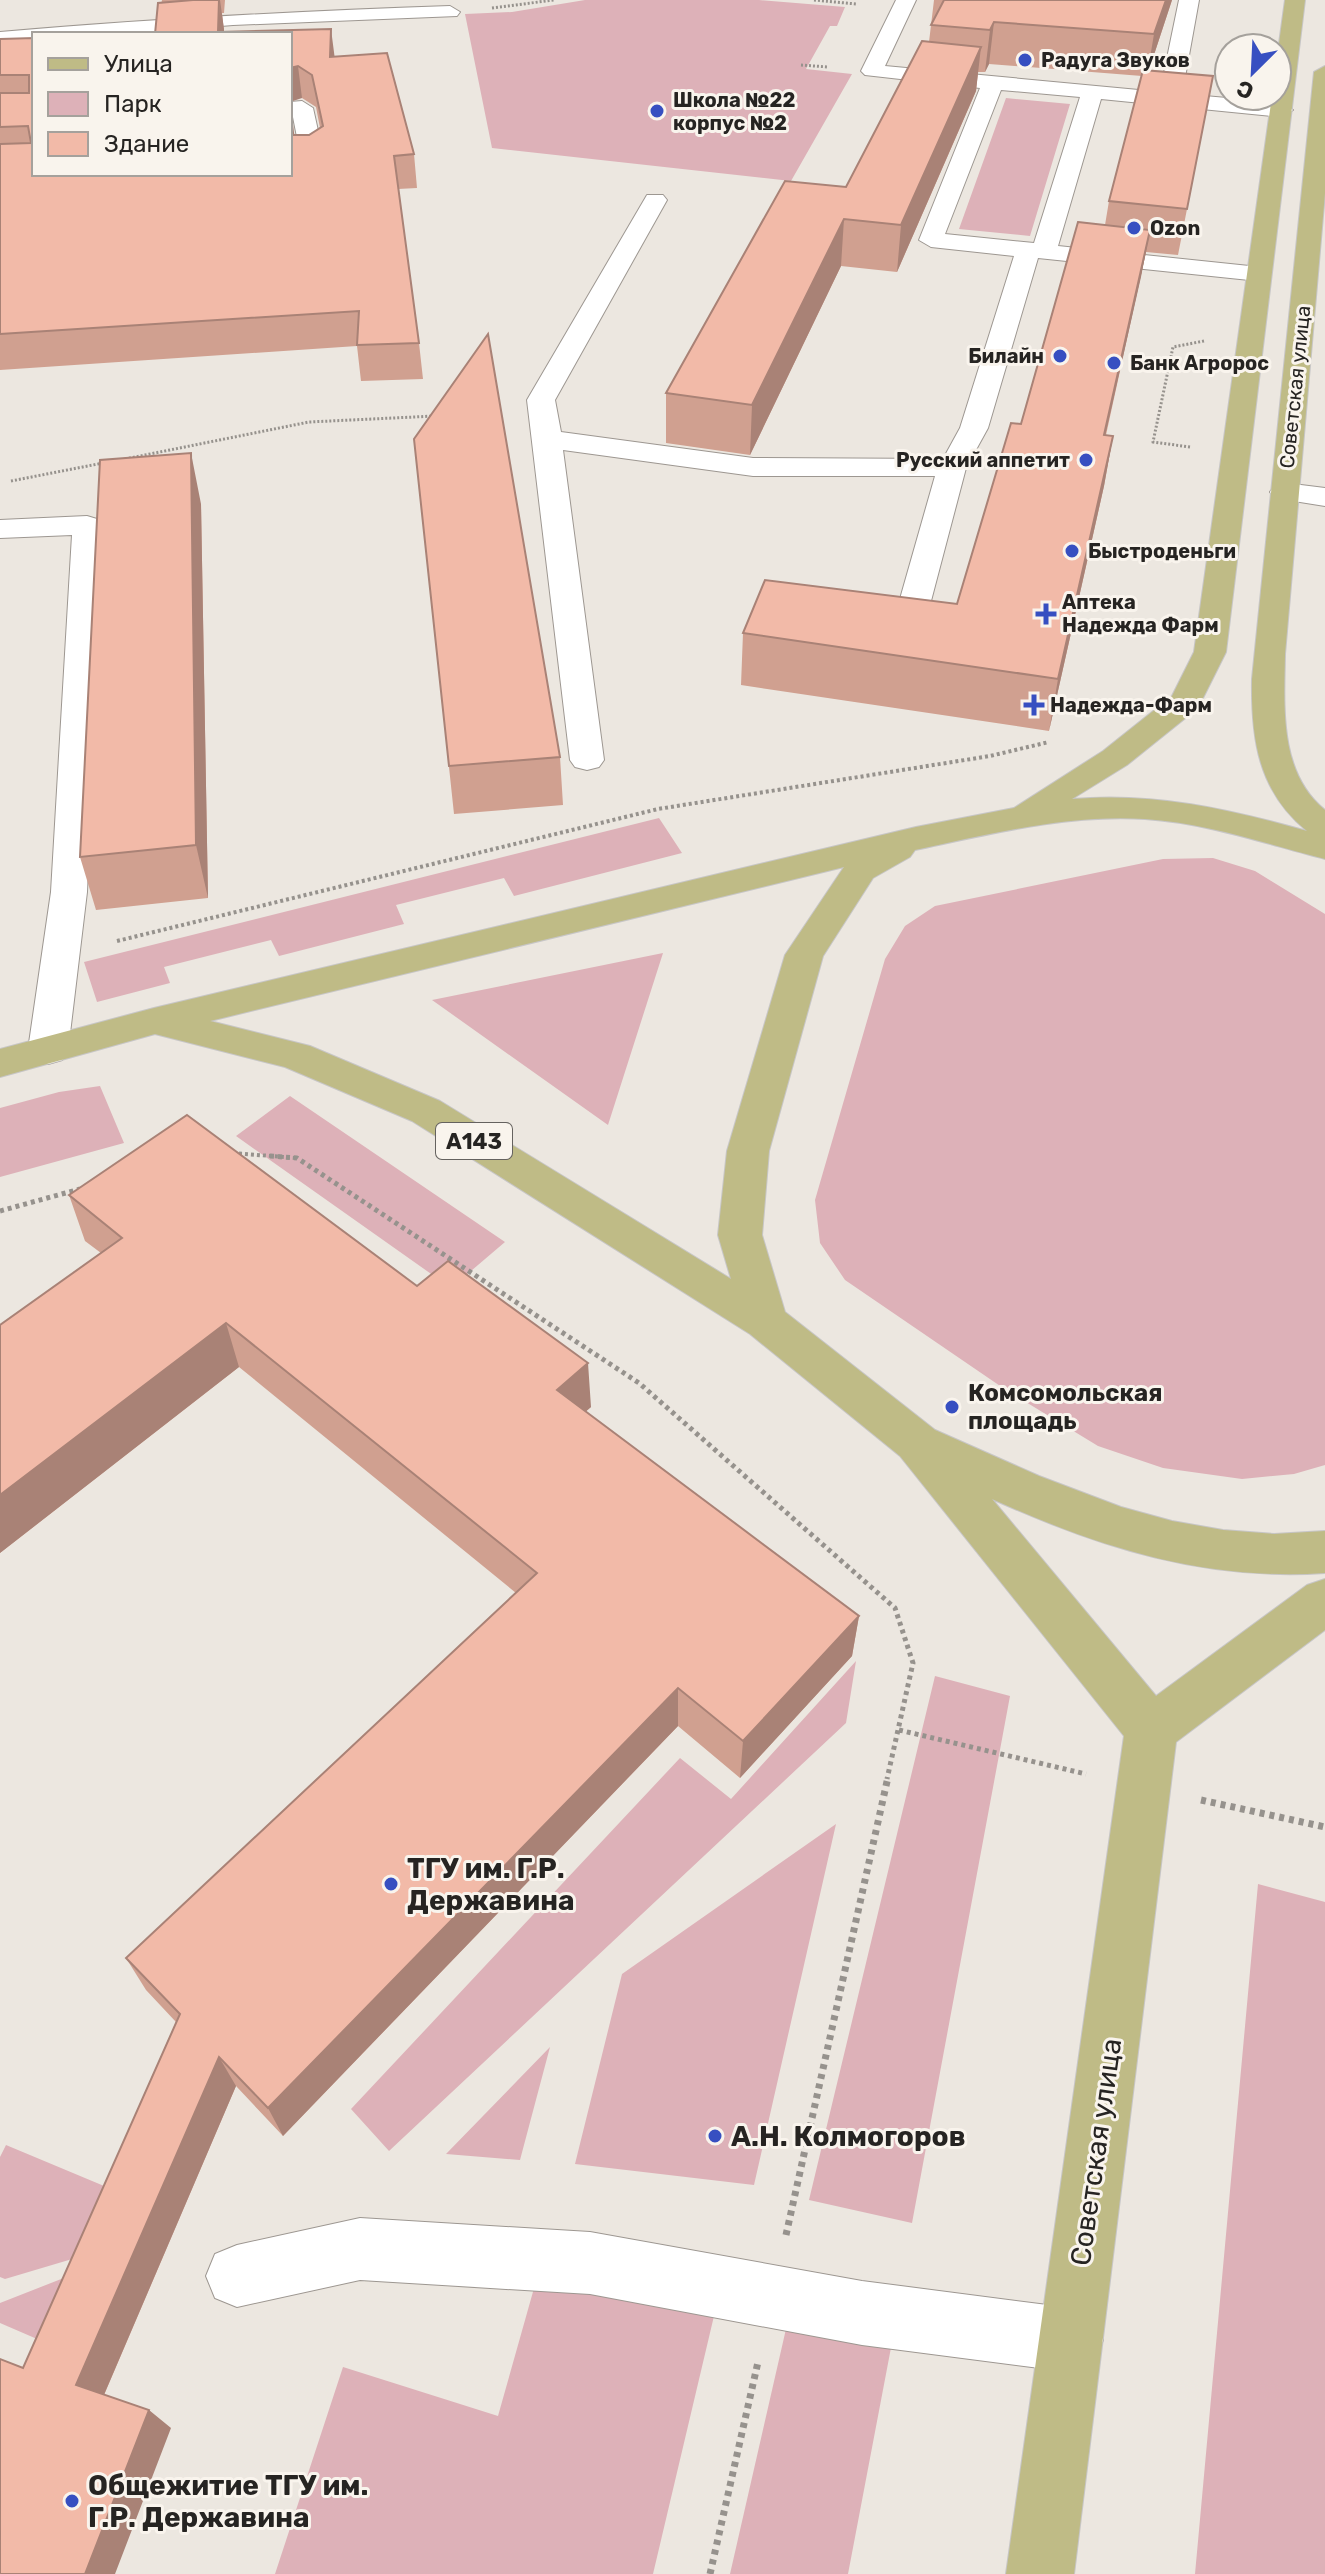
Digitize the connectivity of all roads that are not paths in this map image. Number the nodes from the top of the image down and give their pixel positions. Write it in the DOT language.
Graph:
graph roads {
  1 [pos="906,0"];
  2 [pos="1189,0"];
  3 [pos="1295,0"];
  4 [pos="450,12"];
  5 [pos="71,32"];
  6 [pos="1291,32"];
  7 [pos="32,35"];
  8 [pos="0,38"];
  9 [pos="1325,72"];
  10 [pos="993,82"];
  11 [pos="1093,91"];
  12 [pos="1170,98"];
  13 [pos="1213,103"];
  14 [pos="292,109"];
  15 [pos="1293,111"];
  16 [pos="1282,112"];
  17 [pos="1323,114"];
  18 [pos="292,159"];
  19 [pos="655,200"];
  20 [pos="1036,252"];
  21 [pos="1317,262"];
  22 [pos="1242,272"];
  23 [pos="548,439"];
  24 [pos="952,468"];
  25 [pos="1285,492"];
  26 [pos="1325,497"];
  27 [pos="0,529"];
  28 [pos="860,633"];
  29 [pos="587,760"];
  30 [pos="1017,818"];
  31 [pos="1325,828"];
  32 [pos="916,838"];
  33 [pos="1325,848"];
  34 [pos="154,1021"];
  35 [pos="48,1050"];
  36 [pos="0,1063"];
  37 [pos="766,1322"];
  38 [pos="917,1442"];
  39 [pos="1325,1552"];
  40 [pos="1325,1601"];
  41 [pos="1151,1730"];
  42 [pos="237,2276"];
  43 [pos="1071,2340"];
  44 [pos="1040,2574"];
  1 -- 10 [label="street"];
  2 -- 12 [label="street"];
  3 -- 6 [label="main road"];
  4 -- 5 [label="street"];
  7 -- 8 [label="street"];
  9 -- 17 [label="main road, Советская улица"];
  10 -- 11 [label="street"];
  10 -- 20 [label="street"];
  11 -- 12 [label="street"];
  11 -- 20 [label="street"];
  12 -- 13 [label="street"];
  14 -- 18 [label="street"];
  15 -- 17 [label="main road"];
  16 -- 22 [label="main road"];
  17 -- 21 [label="main road, Советская улица"];
  19 -- 23 [label="street"];
  20 -- 22 [label="street"];
  20 -- 24 [label="street"];
  21 -- 25 [label="main road, Советская улица"];
  22 -- 30 [label="main road"];
  23 -- 24 [label="street"];
  23 -- 29 [label="street"];
  24 -- 28 [label="street"];
  25 -- 26 [label="street"];
  25 -- 31 [label="main road, Советская улица"];
  27 -- 35 [label="street"];
  30 -- 32 [label="main road"];
  30 -- 33 [label="main road"];
  32 -- 34 [label="main road"];
  32 -- 37 [label="main road"];
  34 -- 35 [label="main road, А143"];
  34 -- 37 [label="main road, А143"];
  35 -- 36 [label="main road, А143"];
  37 -- 38 [label="main road"];
  38 -- 39 [label="main road"];
  38 -- 41 [label="main road"];
  40 -- 41 [label="main road"];
  41 -- 43 [label="main road, Советская улица"];
  42 -- 43 [label="street"];
  43 -- 44 [label="main road, Советская улица"];
}
